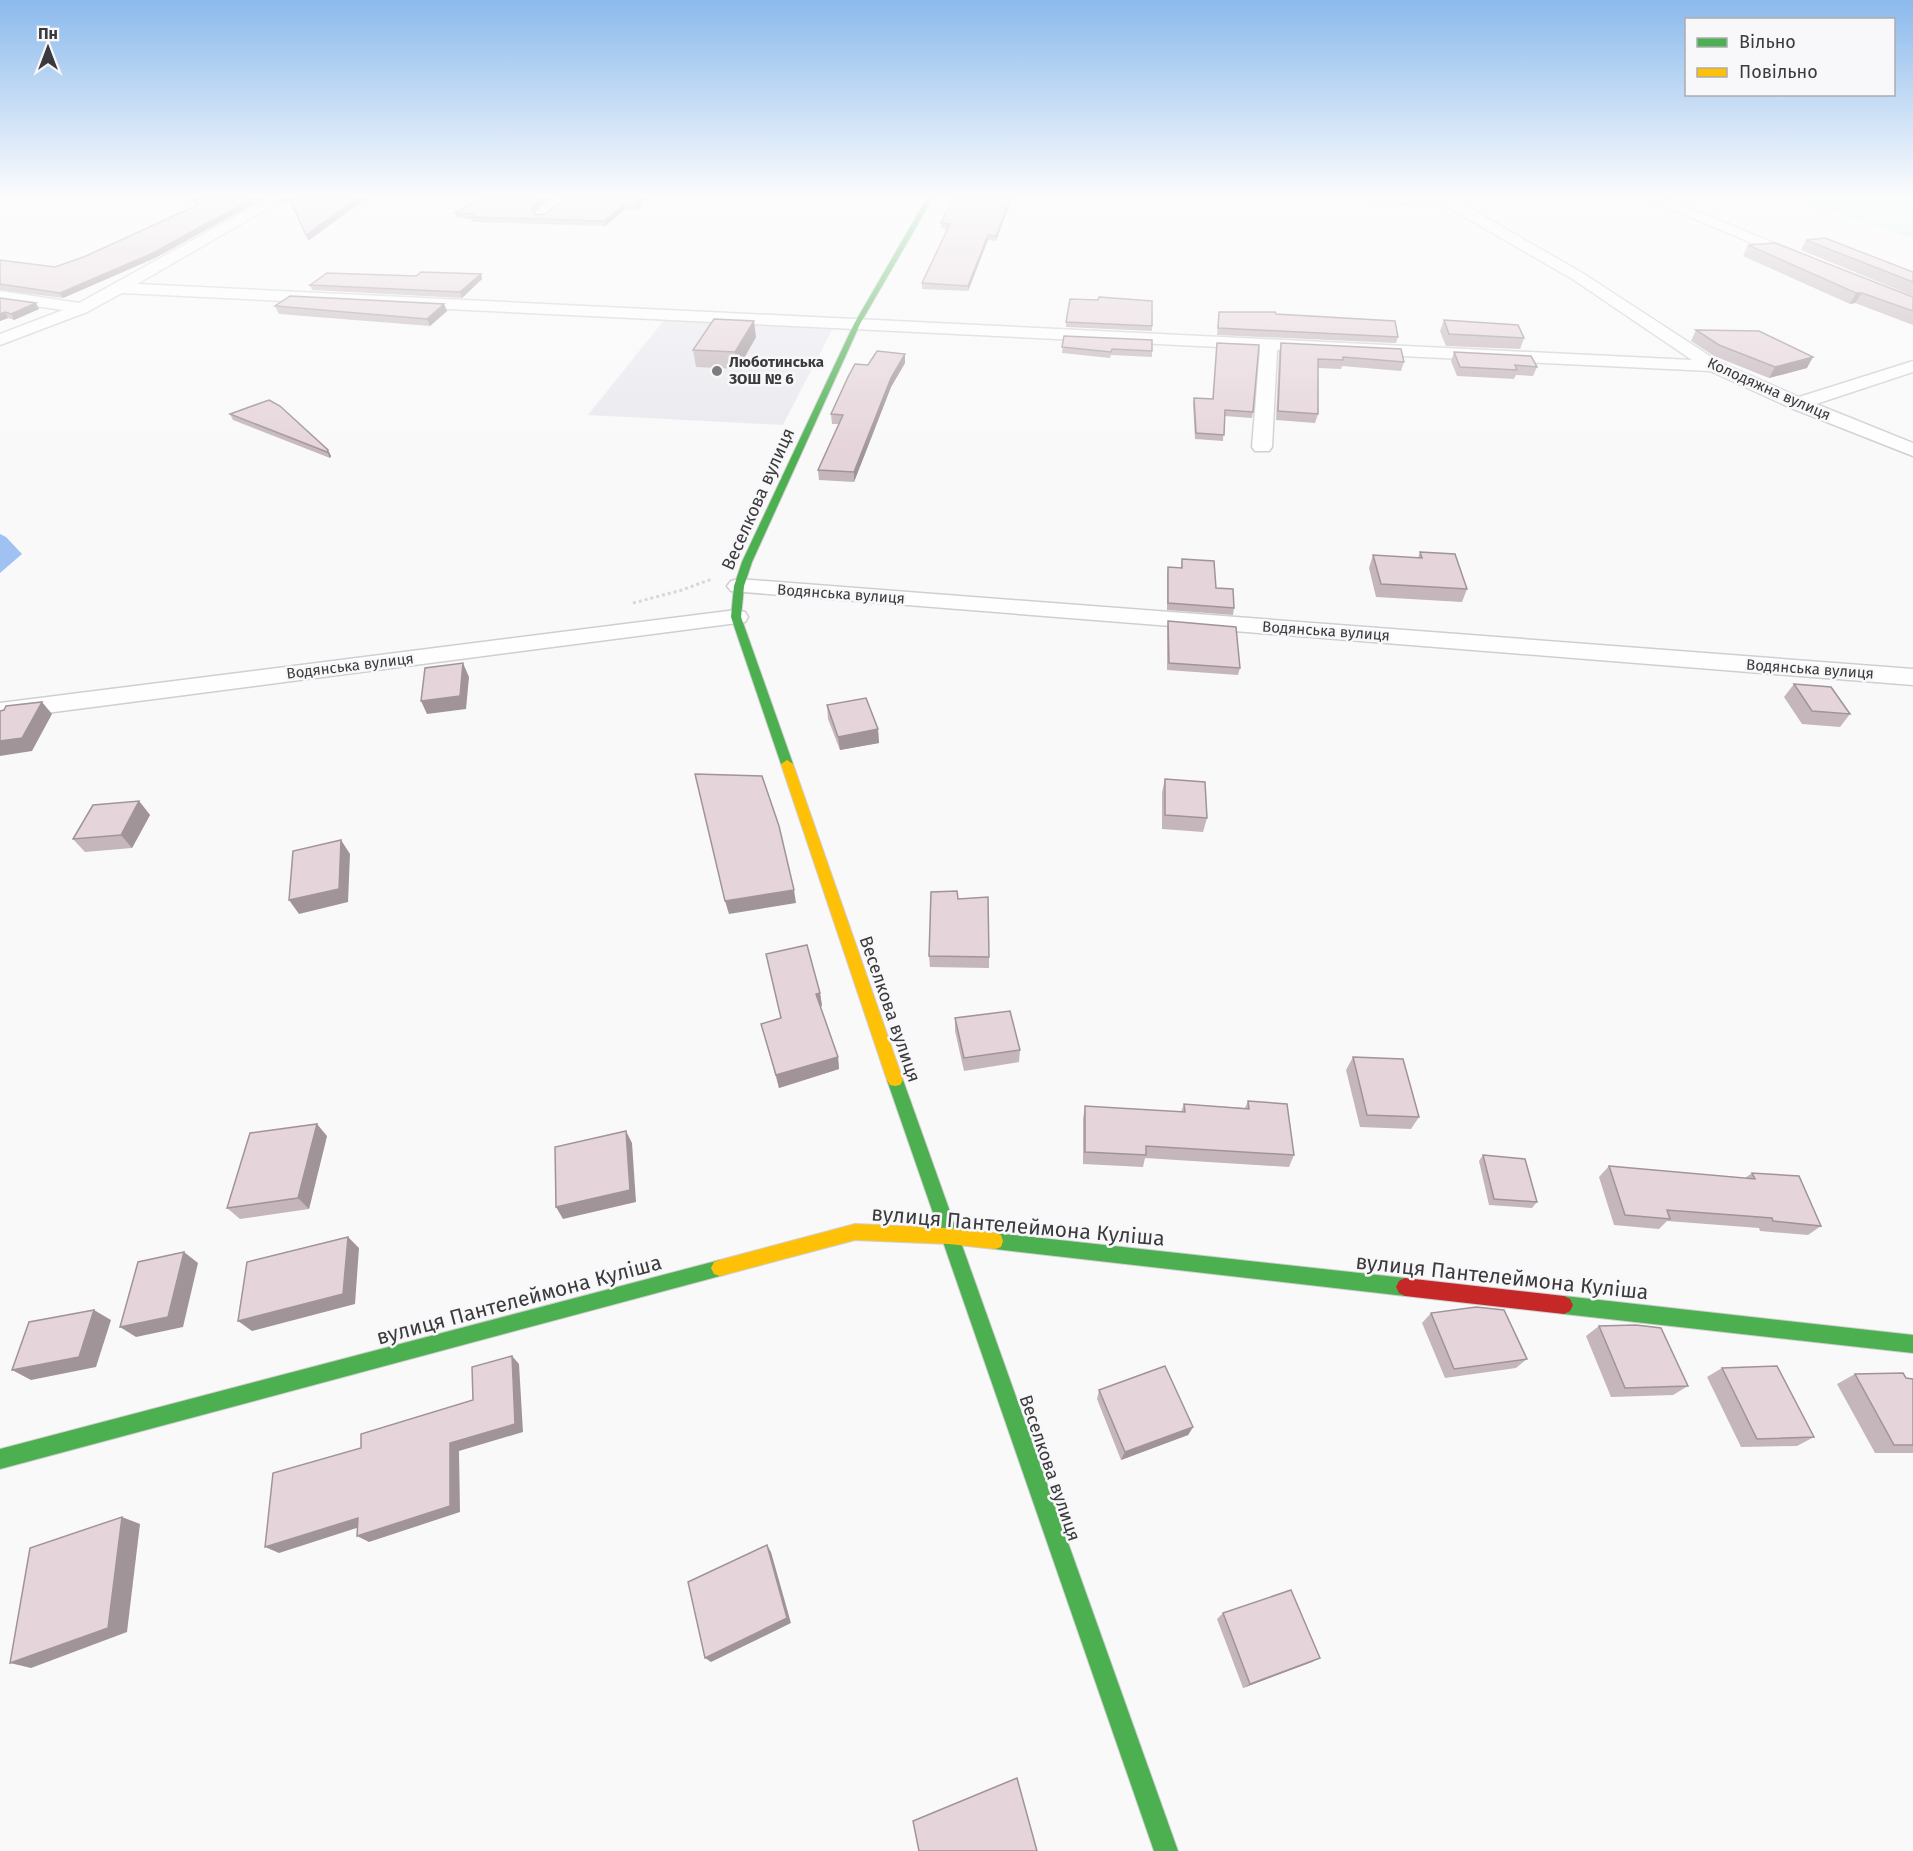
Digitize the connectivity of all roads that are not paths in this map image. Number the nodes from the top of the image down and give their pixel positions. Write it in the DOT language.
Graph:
graph roads {
  1 [pos="127,284"];
  2 [pos="880,284"];
  3 [pos="1589,284"];
  4 [pos="121,288"];
  5 [pos="0,297"];
  6 [pos="81,309"];
  7 [pos="857,324"];
  8 [pos="0,340"];
  9 [pos="1269,344"];
  10 [pos="1713,366"];
  11 [pos="1913,366"];
  12 [pos="1798,404"];
  13 [pos="1262,447"];
  14 [pos="1913,450"];
  15 [pos="739,586"];
  16 [pos="736,617"];
  17 [pos="1913,677"];
  18 [pos="0,711"];
  19 [pos="949,1236"];
  20 [pos="1913,1344"];
  21 [pos="0,1459"];
  22 [pos="1166,1851"];
  1 -- 4 [label="street"];
  2 -- 7 [label="street, Веселкова вулиця"];
  3 -- 10 [label="street, Колодяжна вулиця"];
  4 -- 6 [label="street"];
  4 -- 7 [label="street"];
  5 -- 6 [label="street"];
  6 -- 8 [label="street"];
  7 -- 9 [label="street"];
  7 -- 15 [label="street, Веселкова вулиця"];
  9 -- 10 [label="street"];
  9 -- 13 [label="street"];
  10 -- 12 [label="street, Колодяжна вулиця"];
  11 -- 12 [label="street"];
  12 -- 14 [label="street, Колодяжна вулиця"];
  15 -- 16 [label="street, Веселкова вулиця"];
  15 -- 17 [label="street, Водянська вулиця"];
  16 -- 18 [label="street, Водянська вулиця"];
  16 -- 19 [label="street, Веселкова вулиця"];
  19 -- 20 [label="street, вулиця Пантелеймона Куліша"];
  19 -- 21 [label="street, вулиця Пантелеймона Куліша"];
  19 -- 22 [label="street, Веселкова вулиця"];
}
